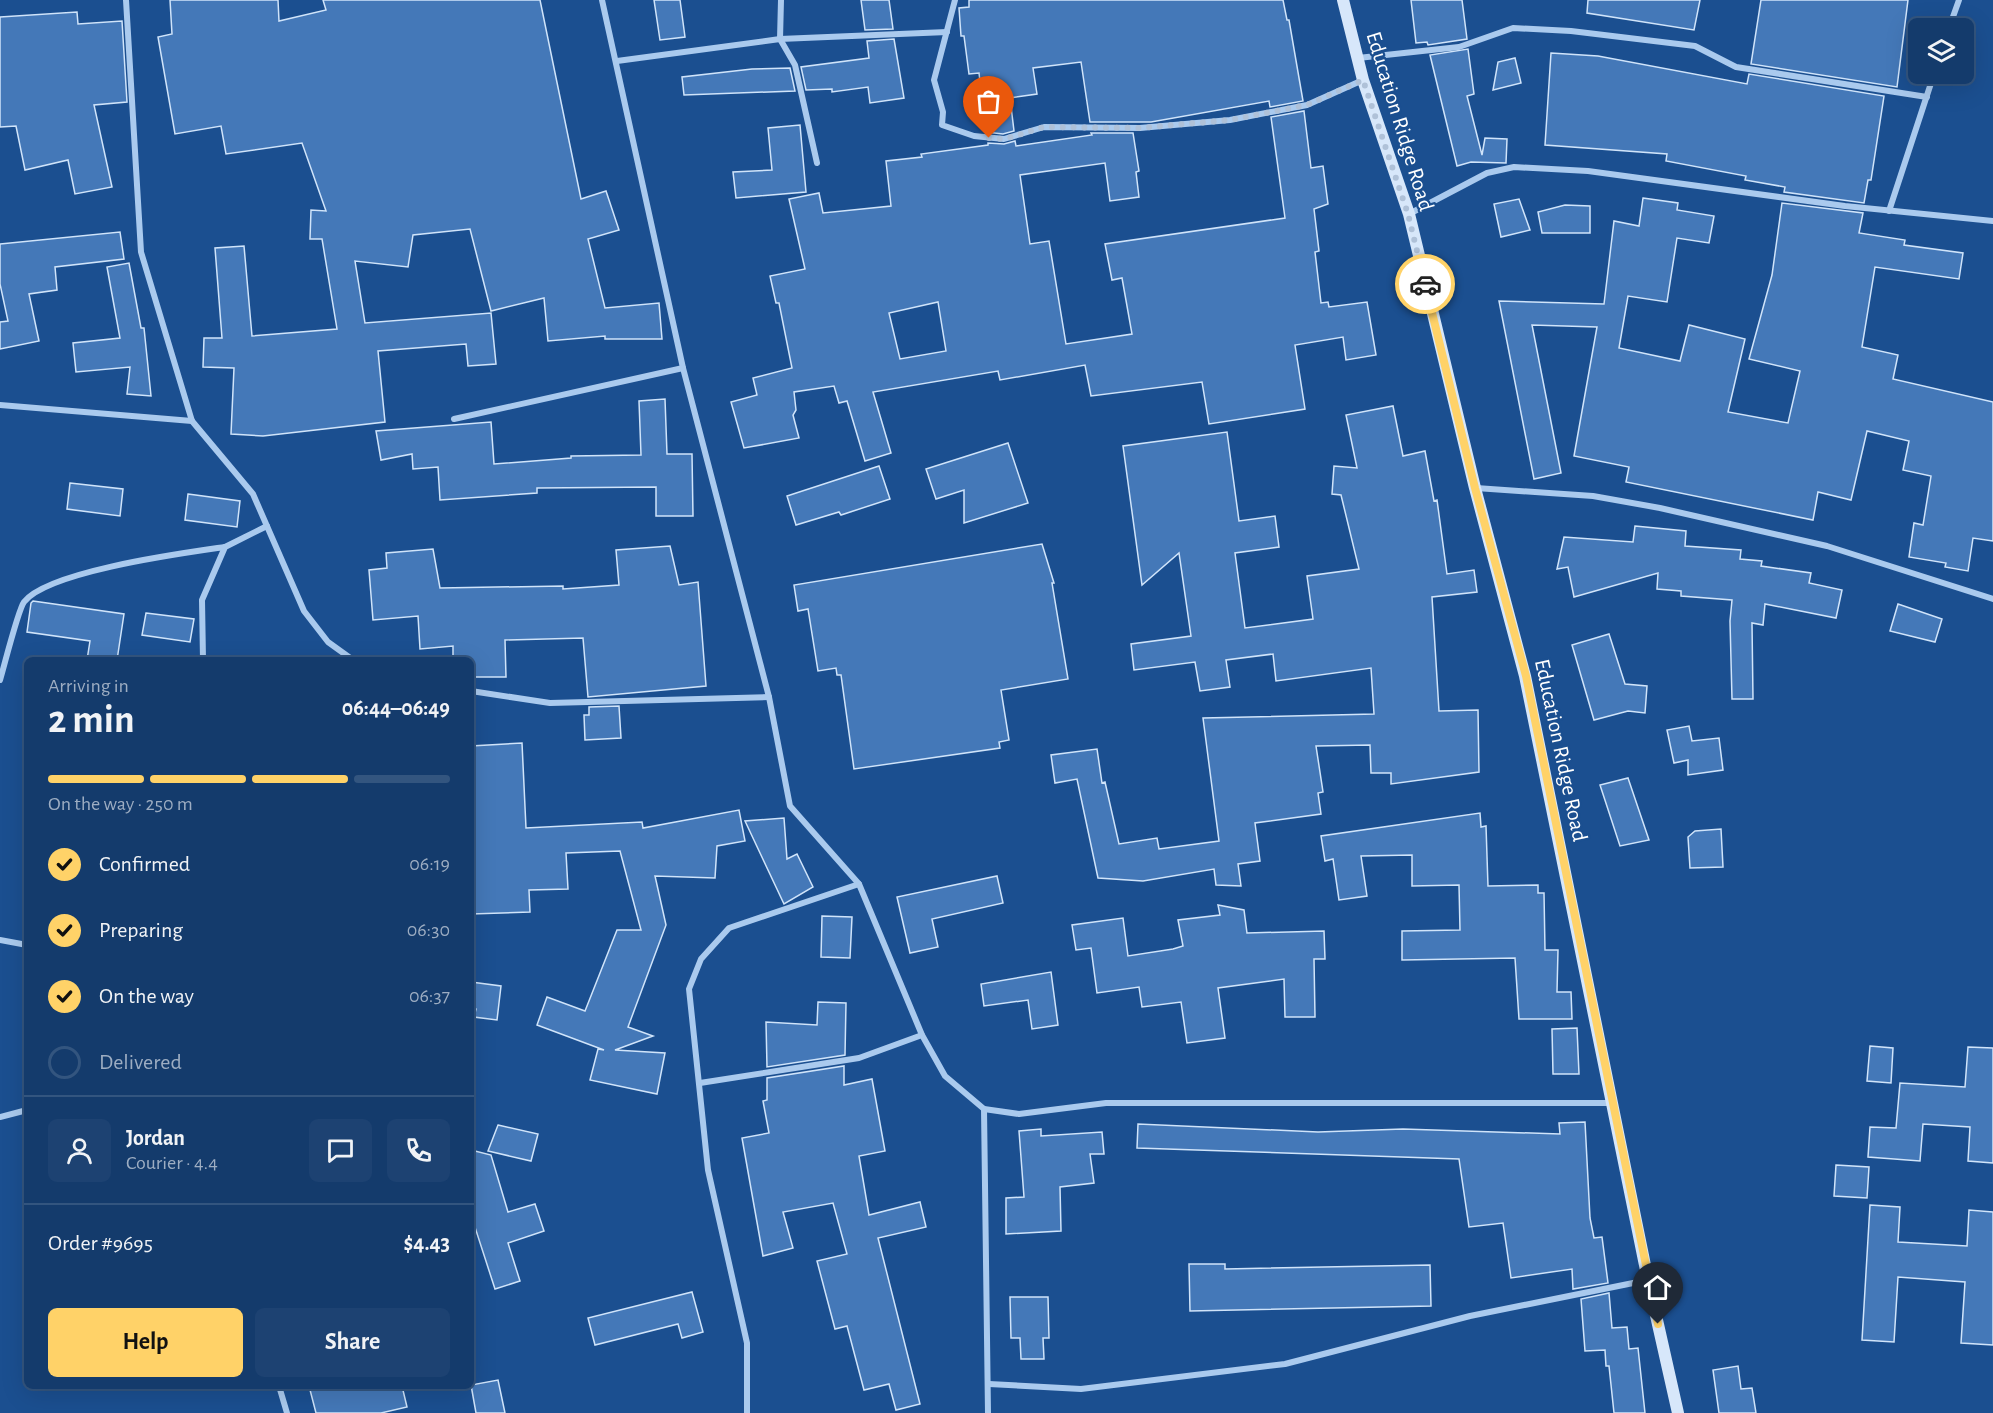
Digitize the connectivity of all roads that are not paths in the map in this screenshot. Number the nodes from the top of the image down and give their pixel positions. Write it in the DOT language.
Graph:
graph roads {
  1 [pos="126,0"];
  2 [pos="602,0"];
  3 [pos="781,0"];
  4 [pos="955,0"];
  5 [pos="1343,0"];
  6 [pos="1959,0"];
  7 [pos="1953,18"];
  8 [pos="947,32"];
  9 [pos="780,39"];
  10 [pos="1358,58"];
  11 [pos="617,61"];
  12 [pos="1363,80"];
  13 [pos="1931,84"];
  14 [pos="1927,97"];
  15 [pos="818,163"];
  16 [pos="1889,211"];
  17 [pos="1408,214"];
  18 [pos="1993,221"];
  19 [pos="683,368"];
  20 [pos="0,405"];
  21 [pos="454,419"];
  22 [pos="192,421"];
  23 [pos="1475,488"];
  24 [pos="267,526"];
  25 [pos="225,547"];
  26 [pos="1993,599"];
  27 [pos="203,657"];
  28 [pos="349,657"];
  29 [pos="0,680"];
  30 [pos="474,691"];
  31 [pos="770,697"];
  32 [pos="858,884"];
  33 [pos="0,940"];
  34 [pos="24,944"];
  35 [pos="922,1035"];
  36 [pos="700,1083"];
  37 [pos="1613,1103"];
  38 [pos="984,1109"];
  39 [pos="24,1111"];
  40 [pos="0,1117"];
  41 [pos="1648,1280"];
  42 [pos="989,1384"];
  43 [pos="280,1389"];
  44 [pos="287,1413"];
  45 [pos="747,1413"];
  46 [pos="988,1413"];
  47 [pos="1678,1413"];
  1 -- 22 [label="street"];
  2 -- 11 [label="street"];
  3 -- 9 [label="street"];
  4 -- 8 [label="street"];
  5 -- 10 [label="main road, Education Ridge Road"];
  6 -- 7 [label="street"];
  8 -- 9 [label="street"];
  8 -- 12 [label="street"];
  9 -- 11 [label="street"];
  9 -- 15 [label="street"];
  10 -- 12 [label="main road, Education Ridge Road"];
  10 -- 14 [label="street"];
  11 -- 19 [label="street"];
  12 -- 17 [label="main road, Education Ridge Road"];
  13 -- 14 [label="street"];
  14 -- 16 [label="street"];
  16 -- 17 [label="street"];
  16 -- 18 [label="street"];
  17 -- 23 [label="main road, Education Ridge Road"];
  19 -- 21 [label="street"];
  19 -- 31 [label="street"];
  20 -- 22 [label="street"];
  22 -- 24 [label="street"];
  23 -- 26 [label="street"];
  23 -- 37 [label="main road, Education Ridge Road"];
  24 -- 25 [label="street"];
  24 -- 28 [label="street"];
  25 -- 27 [label="street"];
  25 -- 29 [label="street"];
  30 -- 31 [label="street"];
  31 -- 32 [label="street"];
  32 -- 35 [label="street"];
  32 -- 36 [label="street"];
  33 -- 34 [label="street"];
  35 -- 36 [label="street"];
  35 -- 38 [label="street"];
  36 -- 45 [label="street"];
  37 -- 38 [label="street"];
  37 -- 41 [label="main road, Education Ridge Road"];
  38 -- 42 [label="street"];
  39 -- 40 [label="street"];
  41 -- 42 [label="street"];
  41 -- 47 [label="main road, Education Ridge Road"];
  42 -- 46 [label="street"];
  43 -- 44 [label="street"];
}
